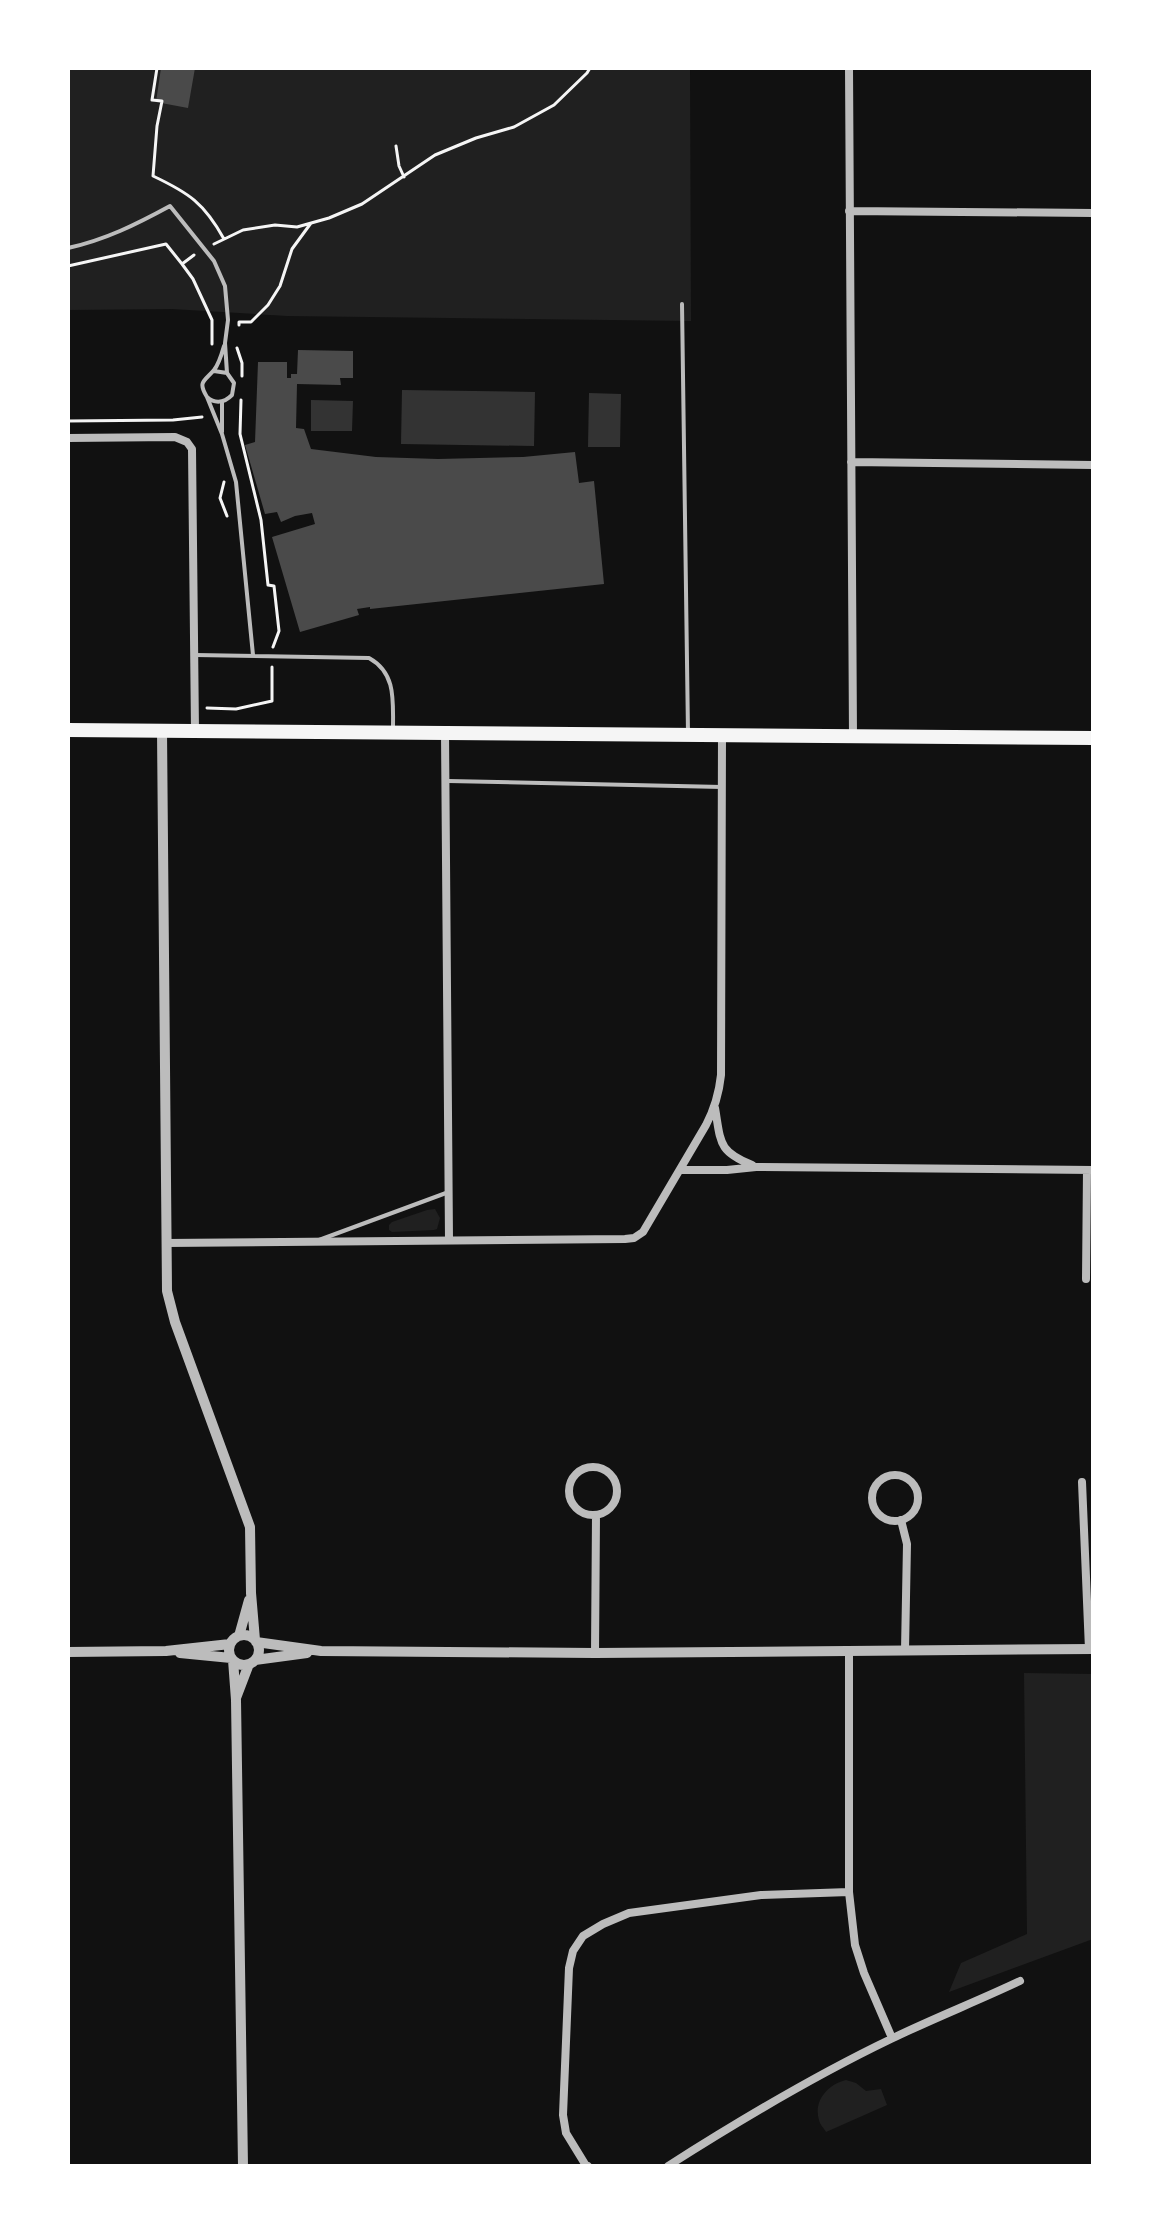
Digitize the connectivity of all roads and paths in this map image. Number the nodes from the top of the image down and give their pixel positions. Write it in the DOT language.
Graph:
graph roads {
  1 [pos="157,68"];
  2 [pos="590,68"];
  3 [pos="849,68"];
  4 [pos="396,146"];
  5 [pos="404,177"];
  6 [pos="849,211"];
  7 [pos="1093,213"];
  8 [pos="311,223"];
  9 [pos="224,239"];
  10 [pos="68,248"];
  11 [pos="204,248"];
  12 [pos="68,266"];
  13 [pos="682,304"];
  14 [pos="238,335"];
  15 [pos="225,343"];
  16 [pos="237,347"];
  17 [pos="214,371"];
  18 [pos="227,373"];
  19 [pos="242,377"];
  20 [pos="241,391"];
  21 [pos="207,397"];
  22 [pos="222,402"];
  23 [pos="206,416"];
  24 [pos="68,421"];
  25 [pos="222,434"];
  26 [pos="68,438"];
  27 [pos="851,462"];
  28 [pos="1093,465"];
  29 [pos="195,655"];
  30 [pos="253,655"];
  31 [pos="273,655"];
  32 [pos="195,707"];
  33 [pos="68,730"];
  34 [pos="162,731"];
  35 [pos="195,731"];
  36 [pos="393,732"];
  37 [pos="445,733"];
  38 [pos="688,735"];
  39 [pos="722,735"];
  40 [pos="853,736"];
  41 [pos="1093,738"];
  42 [pos="445,781"];
  43 [pos="722,787"];
  44 [pos="715,1108"];
  45 [pos="756,1167"];
  46 [pos="680,1170"];
  47 [pos="1090,1170"];
  48 [pos="448,1193"];
  49 [pos="449,1240"];
  50 [pos="314,1241"];
  51 [pos="166,1243"];
  52 [pos="1086,1279"];
  53 [pos="1082,1482"];
  54 [pos="596,1515"];
  55 [pos="901,1520"];
  56 [pos="251,1593"];
  57 [pos="235,1640"];
  58 [pos="256,1641"];
  59 [pos="1091,1649"];
  60 [pos="849,1650"];
  61 [pos="905,1650"];
  62 [pos="166,1651"];
  63 [pos="321,1651"];
  64 [pos="68,1652"];
  65 [pos="595,1653"];
  66 [pos="232,1659"];
  67 [pos="252,1662"];
  68 [pos="236,1700"];
  69 [pos="849,1892"];
  70 [pos="1020,1981"];
  71 [pos="892,2038"];
  72 [pos="243,2166"];
  73 [pos="588,2166"];
  74 [pos="668,2166"];
  1 -- 9 [label="path"];
  2 -- 5 [label="path"];
  3 -- 6 [label="street"];
  4 -- 5 [label="path"];
  5 -- 8 [label="path"];
  6 -- 7 [label="street"];
  6 -- 27 [label="street"];
  8 -- 9 [label="path"];
  8 -- 14 [label="path"];
  9 -- 11 [label="path"];
  10 -- 11 [label="lane"];
  11 -- 12 [label="path"];
  11 -- 15 [label="lane"];
  13 -- 38 [label="lane"];
  15 -- 17 [label="lane"];
  15 -- 18 [label="lane"];
  16 -- 19 [label="path"];
  17 -- 18 [label="lane"];
  17 -- 21 [label="lane"];
  18 -- 22 [label="lane"];
  20 -- 31 [label="path"];
  21 -- 22 [label="lane"];
  21 -- 25 [label="lane"];
  22 -- 25 [label="lane"];
  23 -- 24 [label="path"];
  25 -- 30 [label="lane"];
  26 -- 29 [label="street"];
  27 -- 28 [label="street"];
  27 -- 40 [label="street"];
  29 -- 30 [label="lane"];
  29 -- 32 [label="street"];
  30 -- 31 [label="lane"];
  31 -- 32 [label="path"];
  31 -- 36 [label="lane"];
  32 -- 35 [label="street"];
  33 -- 34 [label="main road"];
  34 -- 35 [label="main road"];
  34 -- 51 [label="street"];
  35 -- 36 [label="main road"];
  36 -- 37 [label="main road"];
  37 -- 38 [label="main road"];
  37 -- 42 [label="street"];
  38 -- 39 [label="main road"];
  39 -- 40 [label="main road"];
  39 -- 43 [label="street"];
  40 -- 41 [label="main road"];
  42 -- 43 [label="lane"];
  42 -- 48 [label="street"];
  43 -- 44 [label="street"];
  44 -- 45 [label="street"];
  44 -- 46 [label="street"];
  45 -- 46 [label="street"];
  45 -- 47 [label="street"];
  46 -- 49 [label="street"];
  47 -- 52 [label="street"];
  48 -- 49 [label="street"];
  48 -- 50 [label="lane"];
  49 -- 50 [label="street"];
  50 -- 51 [label="street"];
  51 -- 56 [label="street"];
  53 -- 59 [label="street"];
  54 -- 54 [label="street"];
  54 -- 65 [label="street"];
  55 -- 55 [label="street"];
  55 -- 61 [label="street"];
  56 -- 57 [label="street"];
  56 -- 58 [label="street"];
  57 -- 58 [label="street"];
  57 -- 62 [label="street"];
  57 -- 66 [label="street"];
  58 -- 63 [label="street"];
  58 -- 67 [label="street"];
  59 -- 61 [label="street"];
  60 -- 61 [label="street"];
  60 -- 65 [label="street"];
  60 -- 69 [label="street"];
  62 -- 64 [label="street"];
  62 -- 66 [label="street"];
  63 -- 65 [label="street"];
  63 -- 67 [label="street"];
  66 -- 67 [label="street"];
  66 -- 68 [label="street"];
  67 -- 68 [label="street"];
  68 -- 72 [label="street"];
  69 -- 71 [label="street"];
  69 -- 73 [label="street"];
  70 -- 71 [label="street"];
  71 -- 74 [label="street"];
}
